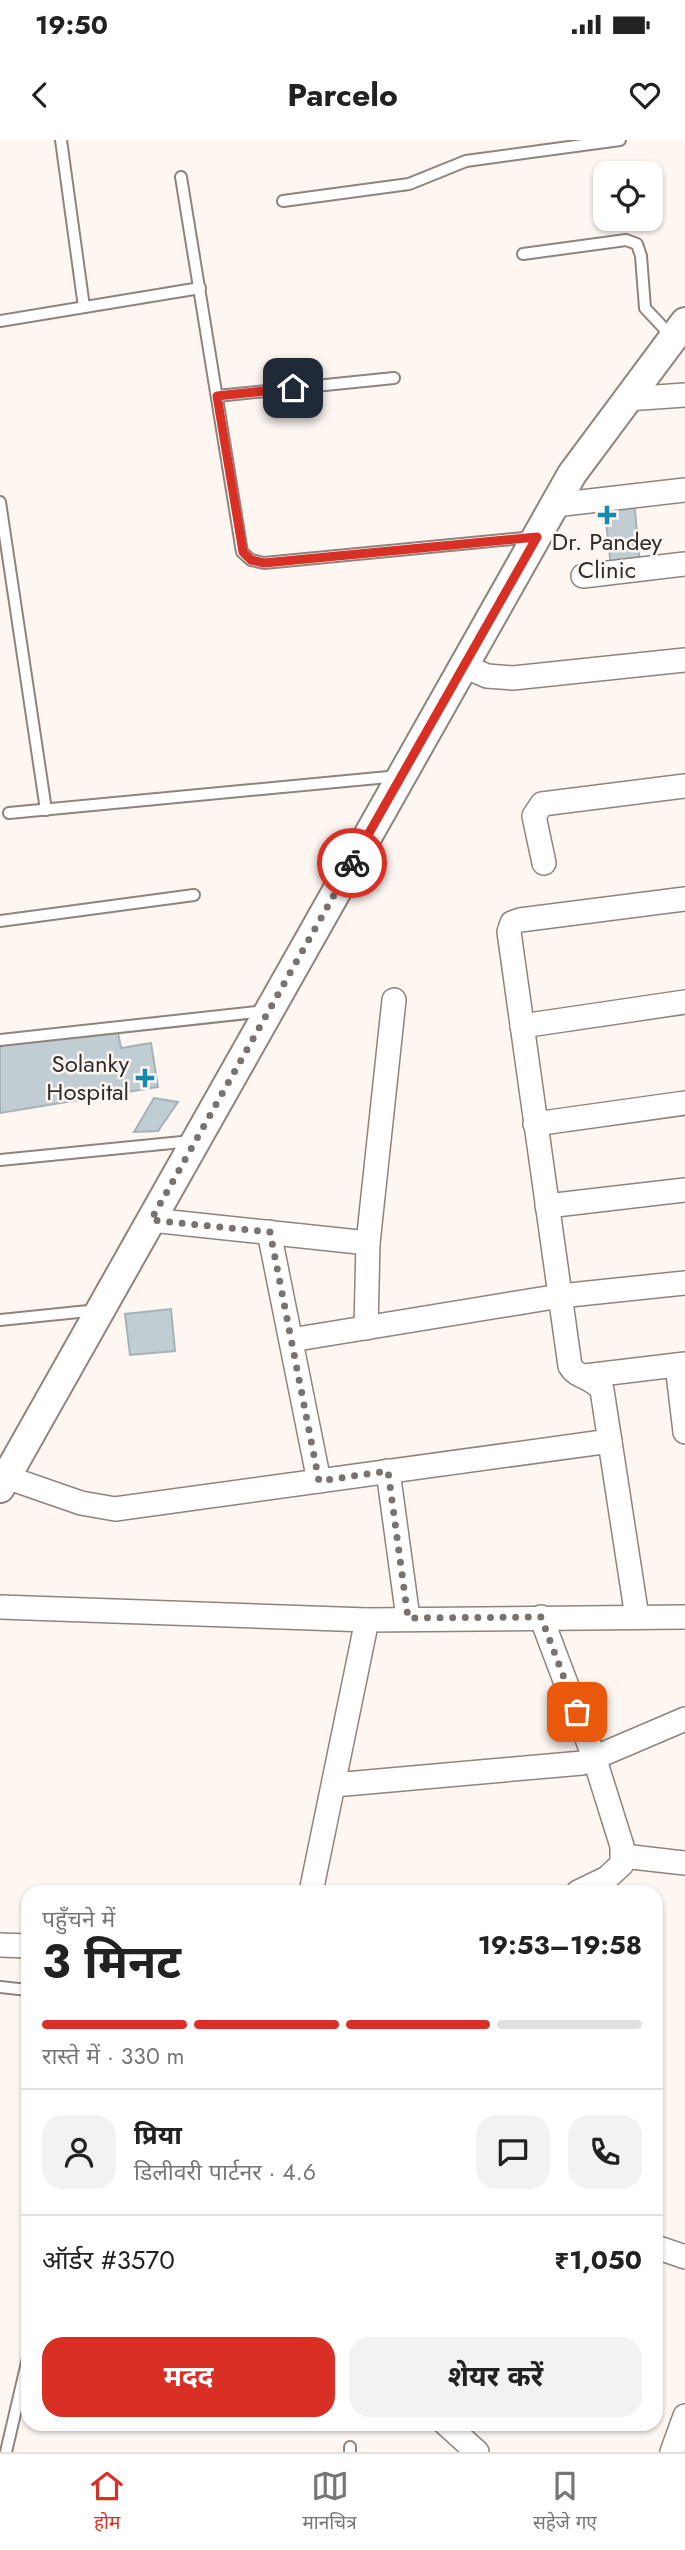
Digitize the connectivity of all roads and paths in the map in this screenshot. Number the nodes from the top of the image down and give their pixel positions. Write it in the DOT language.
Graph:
graph roads {
  1 [pos="61,140"];
  2 [pos="620,140"];
  3 [pos="181,177"];
  4 [pos="283,201"];
  5 [pos="523,254"];
  6 [pos="200,288"];
  7 [pos="84,307"];
  8 [pos="0,321"];
  9 [pos="679,330"];
  10 [pos="394,378"];
  11 [pos="685,395"];
  12 [pos="217,396"];
  13 [pos="627,400"];
  14 [pos="685,490"];
  15 [pos="0,502"];
  16 [pos="555,505"];
  17 [pos="537,537"];
  18 [pos="685,564"];
  19 [pos="583,576"];
  20 [pos="685,660"];
  21 [pos="464,666"];
  22 [pos="402,776"];
  23 [pos="685,786"];
  24 [pos="46,810"];
  25 [pos="9,813"];
  26 [pos="544,863"];
  27 [pos="194,895"];
  28 [pos="685,898"];
  29 [pos="0,921"];
  30 [pos="394,1000"];
  31 [pos="685,1002"];
  32 [pos="269,1010"];
  33 [pos="522,1026"];
  34 [pos="0,1040"];
  35 [pos="685,1103"];
  36 [pos="536,1124"];
  37 [pos="195,1141"];
  38 [pos="0,1160"];
  39 [pos="685,1190"];
  40 [pos="547,1206"];
  41 [pos="151,1220"];
  42 [pos="270,1232"];
  43 [pos="368,1243"];
  44 [pos="685,1283"];
  45 [pos="560,1296"];
  46 [pos="101,1309"];
  47 [pos="0,1320"];
  48 [pos="366,1328"];
  49 [pos="291,1340"];
  50 [pos="681,1365"];
  51 [pos="585,1376"];
  52 [pos="685,1432"];
  53 [pos="610,1441"];
  54 [pos="388,1471"];
  55 [pos="319,1481"];
  56 [pos="3,1482"];
  57 [pos="0,1607"];
  58 [pos="637,1616"];
  59 [pos="541,1617"];
  60 [pos="685,1617"];
  61 [pos="408,1618"];
  62 [pos="367,1619"];
  63 [pos="685,1719"];
  64 [pos="595,1760"];
  65 [pos="334,1785"];
  66 [pos="623,1856"];
  67 [pos="685,1863"];
  68 [pos="313,1885"];
  69 [pos="592,1885"];
  70 [pos="0,1945"];
  71 [pos="21,1946"];
  72 [pos="0,1987"];
  73 [pos="21,1989"];
  74 [pos="663,2249"];
  75 [pos="685,2257"];
  76 [pos="21,2388"];
  77 [pos="685,2416"];
  78 [pos="454,2431"];
  79 [pos="6,2452"];
  80 [pos="477,2452"];
  81 [pos="672,2452"];
  1 -- 7 [label="lane"];
  2 -- 4 [label="lane"];
  3 -- 6 [label="lane"];
  5 -- 9 [label="lane"];
  6 -- 7 [label="lane"];
  6 -- 12 [label="lane"];
  7 -- 8 [label="lane"];
  9 -- 13 [label="street"];
  10 -- 12 [label="lane"];
  11 -- 13 [label="street"];
  12 -- 17 [label="lane"];
  13 -- 16 [label="street"];
  14 -- 16 [label="street"];
  15 -- 24 [label="lane"];
  16 -- 17 [label="street"];
  17 -- 21 [label="street"];
  18 -- 19 [label="street"];
  20 -- 21 [label="street"];
  21 -- 22 [label="street"];
  22 -- 24 [label="lane"];
  22 -- 32 [label="street"];
  23 -- 26 [label="street"];
  24 -- 25 [label="lane"];
  27 -- 29 [label="lane"];
  28 -- 33 [label="street"];
  30 -- 43 [label="street"];
  31 -- 33 [label="street"];
  32 -- 34 [label="lane"];
  32 -- 37 [label="street"];
  33 -- 36 [label="street"];
  35 -- 36 [label="street"];
  36 -- 40 [label="street"];
  37 -- 38 [label="lane"];
  37 -- 41 [label="street"];
  39 -- 40 [label="street"];
  40 -- 45 [label="street"];
  41 -- 42 [label="street"];
  41 -- 46 [label="street"];
  42 -- 43 [label="street"];
  42 -- 49 [label="street"];
  43 -- 48 [label="street"];
  44 -- 45 [label="street"];
  45 -- 48 [label="street"];
  45 -- 51 [label="street"];
  46 -- 47 [label="lane"];
  46 -- 56 [label="street"];
  48 -- 49 [label="street"];
  49 -- 55 [label="street"];
  50 -- 51 [label="street"];
  50 -- 52 [label="street"];
  51 -- 53 [label="street"];
  53 -- 54 [label="street"];
  53 -- 58 [label="street"];
  54 -- 55 [label="street"];
  54 -- 61 [label="street"];
  55 -- 56 [label="street"];
  57 -- 62 [label="street"];
  58 -- 59 [label="street"];
  58 -- 60 [label="street"];
  59 -- 61 [label="street"];
  59 -- 64 [label="street"];
  61 -- 62 [label="street"];
  62 -- 65 [label="street"];
  63 -- 64 [label="street"];
  64 -- 65 [label="street"];
  64 -- 66 [label="street"];
  65 -- 68 [label="street"];
  66 -- 67 [label="street"];
  66 -- 69 [label="street"];
  70 -- 71 [label="street"];
  72 -- 73 [label="lane"];
  74 -- 75 [label="street"];
  76 -- 79 [label="lane"];
  77 -- 81 [label="street"];
  78 -- 80 [label="street"];
}
